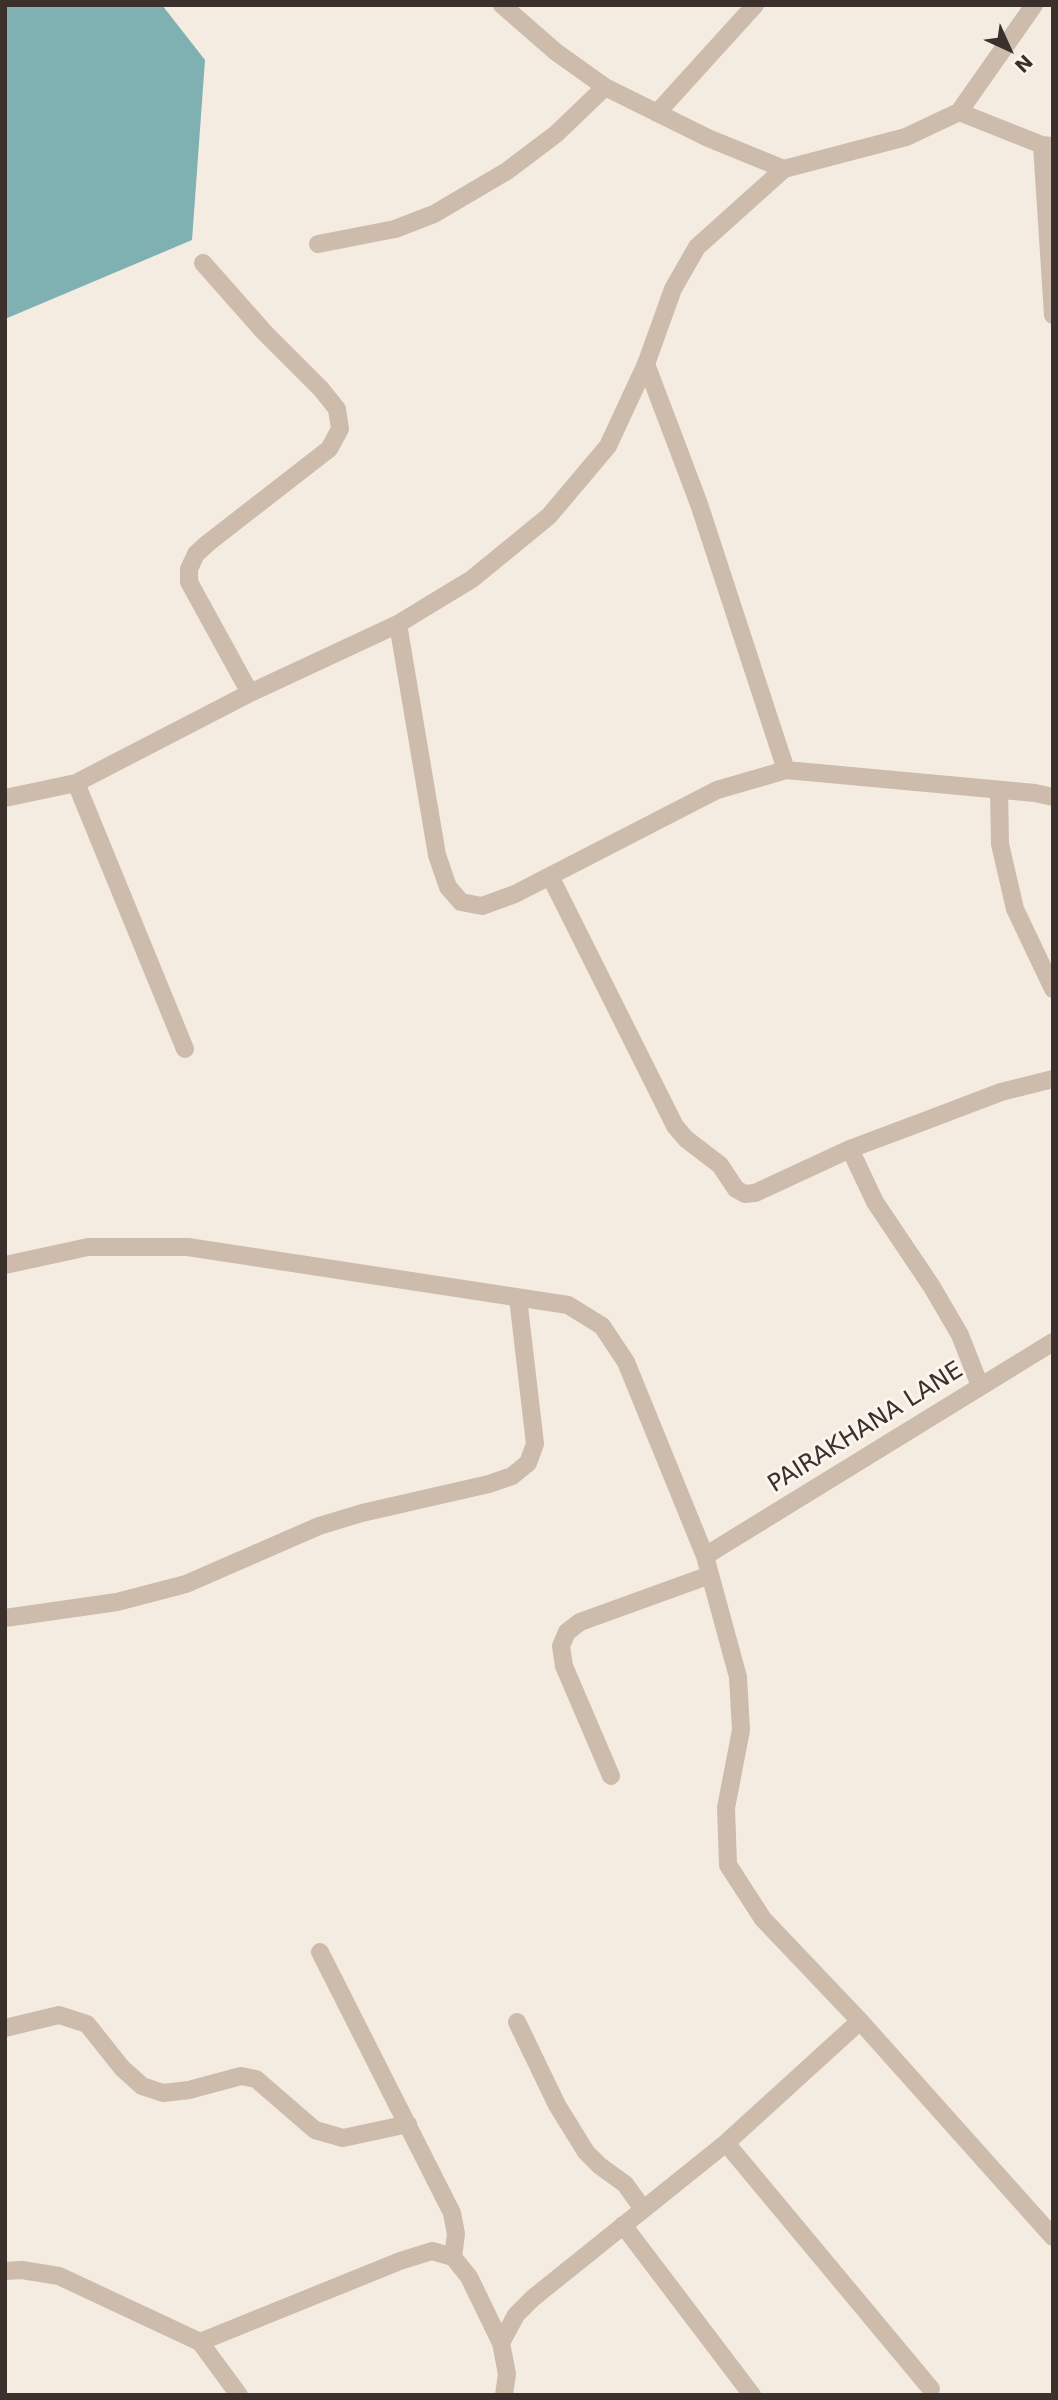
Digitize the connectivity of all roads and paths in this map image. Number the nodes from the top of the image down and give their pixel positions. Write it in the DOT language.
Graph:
graph roads {
  1 [pos="502,5"];
  2 [pos="755,5"];
  3 [pos="1034,5"];
  4 [pos="605,87"];
  5 [pos="959,112"];
  6 [pos="657,113"];
  7 [pos="1047,145"];
  8 [pos="784,169"];
  9 [pos="318,244"];
  10 [pos="203,263"];
  11 [pos="1053,315"];
  12 [pos="646,364"];
  13 [pos="398,624"];
  14 [pos="250,693"];
  15 [pos="786,770"];
  16 [pos="76,783"];
  17 [pos="999,790"];
  18 [pos="1053,797"];
  19 [pos="5,798"];
  20 [pos="550,876"];
  21 [pos="1053,989"];
  22 [pos="185,1049"];
  23 [pos="1053,1079"];
  24 [pos="850,1149"];
  25 [pos="5,1265"];
  26 [pos="518,1298"];
  27 [pos="1053,1342"];
  28 [pos="980,1386"];
  29 [pos="705,1556"];
  30 [pos="710,1574"];
  31 [pos="5,1618"];
  32 [pos="611,1776"];
  33 [pos="320,1952"];
  34 [pos="860,2021"];
  35 [pos="517,2022"];
  36 [pos="5,2028"];
  37 [pos="408,2124"];
  38 [pos="726,2143"];
  39 [pos="643,2209"];
  40 [pos="623,2225"];
  41 [pos="1053,2237"];
  42 [pos="453,2257"];
  43 [pos="5,2271"];
  44 [pos="200,2342"];
  45 [pos="501,2343"];
  46 [pos="931,2389"];
  47 [pos="239,2395"];
  48 [pos="504,2395"];
  49 [pos="751,2395"];
  1 -- 4 [label="street"];
  2 -- 6 [label="street"];
  3 -- 5 [label="street"];
  4 -- 6 [label="street"];
  4 -- 9 [label="street"];
  5 -- 7 [label="street"];
  5 -- 8 [label="street"];
  6 -- 8 [label="street"];
  7 -- 11 [label="street"];
  8 -- 12 [label="street"];
  10 -- 14 [label="street"];
  12 -- 13 [label="street"];
  12 -- 15 [label="street"];
  13 -- 14 [label="street"];
  13 -- 20 [label="street"];
  14 -- 16 [label="street"];
  15 -- 17 [label="street"];
  15 -- 20 [label="street"];
  16 -- 19 [label="street"];
  16 -- 22 [label="street"];
  17 -- 18 [label="street"];
  17 -- 21 [label="street"];
  20 -- 24 [label="street"];
  23 -- 24 [label="street"];
  24 -- 28 [label="street"];
  25 -- 26 [label="street"];
  26 -- 29 [label="street"];
  26 -- 31 [label="street"];
  27 -- 28 [label="street, PAIRAKHANA LANE"];
  28 -- 29 [label="street, PAIRAKHANA LANE"];
  29 -- 30 [label="street"];
  30 -- 32 [label="street"];
  30 -- 34 [label="street"];
  33 -- 37 [label="street"];
  34 -- 38 [label="street"];
  34 -- 41 [label="street"];
  35 -- 39 [label="street"];
  36 -- 37 [label="street"];
  37 -- 42 [label="street"];
  38 -- 39 [label="street"];
  38 -- 46 [label="street"];
  39 -- 40 [label="street"];
  40 -- 45 [label="street"];
  40 -- 49 [label="street"];
  42 -- 44 [label="street"];
  42 -- 45 [label="street"];
  43 -- 44 [label="street"];
  44 -- 47 [label="street"];
  45 -- 48 [label="street"];
}
